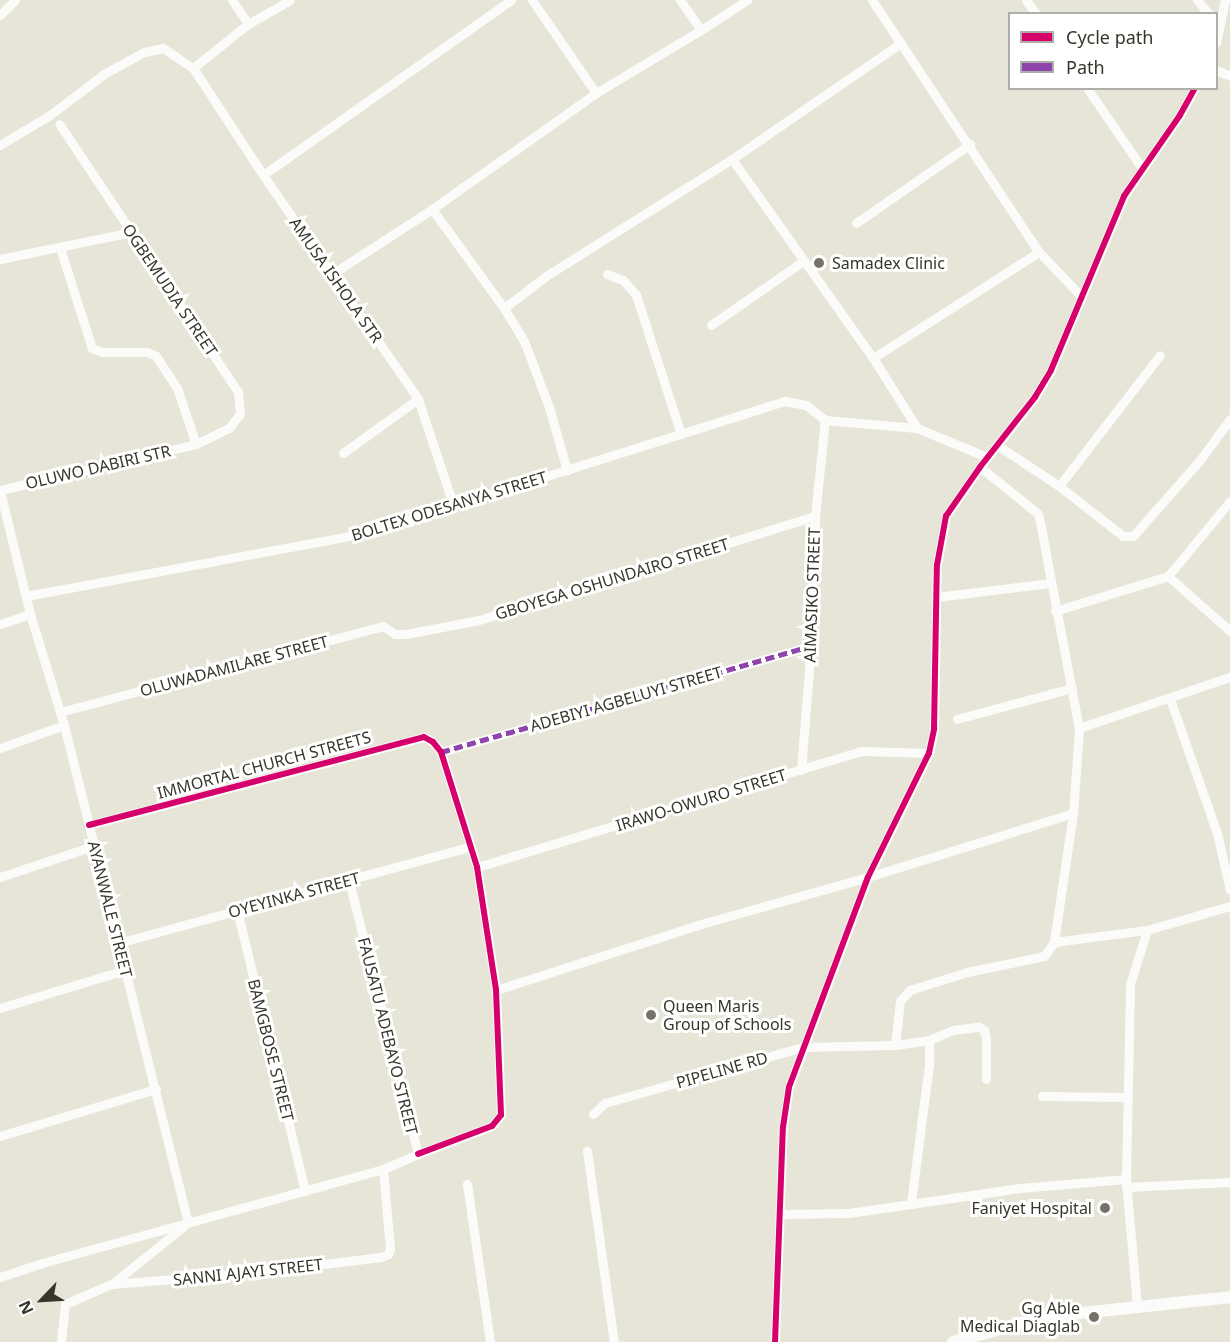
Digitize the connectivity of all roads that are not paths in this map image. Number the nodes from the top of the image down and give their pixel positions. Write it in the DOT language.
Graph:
graph roads {
  1 [pos="15,0"];
  2 [pos="232,0"];
  3 [pos="290,0"];
  4 [pos="511,0"];
  5 [pos="532,0"];
  6 [pos="680,0"];
  7 [pos="747,0"];
  8 [pos="872,0"];
  9 [pos="1197,0"];
  10 [pos="1224,0"];
  11 [pos="1207,12"];
  12 [pos="0,15"];
  13 [pos="248,24"];
  14 [pos="1219,25"];
  15 [pos="701,30"];
  16 [pos="901,43"];
  17 [pos="193,68"];
  18 [pos="1088,90"];
  19 [pos="1194,90"];
  20 [pos="596,93"];
  21 [pos="59,124"];
  22 [pos="970,144"];
  23 [pos="0,145"];
  24 [pos="732,159"];
  25 [pos="1142,168"];
  26 [pos="263,174"];
  27 [pos="432,209"];
  28 [pos="856,223"];
  29 [pos="131,232"];
  30 [pos="60,248"];
  31 [pos="1039,252"];
  32 [pos="0,259"];
  33 [pos="803,261"];
  34 [pos="332,274"];
  35 [pos="607,274"];
  36 [pos="1082,297"];
  37 [pos="504,308"];
  38 [pos="711,325"];
  39 [pos="1160,355"];
  40 [pos="873,358"];
  41 [pos="418,399"];
  42 [pos="1230,419"];
  43 [pos="825,420"];
  44 [pos="917,428"];
  45 [pos="681,434"];
  46 [pos="196,444"];
  47 [pos="998,445"];
  48 [pos="343,453"];
  49 [pos="987,458"];
  50 [pos="980,467"];
  51 [pos="567,470"];
  52 [pos="1059,486"];
  53 [pos="0,490"];
  54 [pos="1230,501"];
  55 [pos="453,504"];
  56 [pos="815,516"];
  57 [pos="1168,576"];
  58 [pos="1050,582"];
  59 [pos="26,596"];
  60 [pos="936,597"];
  61 [pos="1055,611"];
  62 [pos="30,614"];
  63 [pos="0,624"];
  64 [pos="1230,632"];
  65 [pos="406,634"];
  66 [pos="811,646"];
  67 [pos="1230,677"];
  68 [pos="1072,688"];
  69 [pos="1170,699"];
  70 [pos="60,712"];
  71 [pos="957,719"];
  72 [pos="64,725"];
  73 [pos="1079,728"];
  74 [pos="0,748"];
  75 [pos="441,752"];
  76 [pos="928,753"];
  77 [pos="801,770"];
  78 [pos="1073,813"];
  79 [pos="89,825"];
  80 [pos="93,846"];
  81 [pos="470,847"];
  82 [pos="477,867"];
  83 [pos="0,877"];
  84 [pos="868,877"];
  85 [pos="349,881"];
  86 [pos="1230,890"];
  87 [pos="1230,906"];
  88 [pos="237,910"];
  89 [pos="1147,930"];
  90 [pos="1054,942"];
  91 [pos="118,943"];
  92 [pos="125,970"];
  93 [pos="496,990"];
  94 [pos="0,1008"];
  95 [pos="929,1040"];
  96 [pos="895,1045"];
  97 [pos="803,1047"];
  98 [pos="986,1079"];
  99 [pos="156,1089"];
  100 [pos="1042,1096"];
  101 [pos="1127,1097"];
  102 [pos="593,1114"];
  103 [pos="0,1136"];
  104 [pos="587,1150"];
  105 [pos="418,1154"];
  106 [pos="383,1169"];
  107 [pos="1230,1182"];
  108 [pos="1126,1183"];
  109 [pos="467,1184"];
  110 [pos="305,1191"];
  111 [pos="911,1203"];
  112 [pos="780,1214"];
  113 [pos="188,1223"];
  114 [pos="0,1278"];
  115 [pos="111,1284"];
  116 [pos="1230,1297"];
  117 [pos="1137,1306"];
  118 [pos="976,1338"];
  119 [pos="61,1342"];
  120 [pos="490,1342"];
  121 [pos="614,1342"];
  122 [pos="775,1342"];
  123 [pos="953,1342"];
  1 -- 12 [label="street"];
  2 -- 13 [label="street"];
  3 -- 13 [label="street"];
  4 -- 26 [label="street"];
  5 -- 20 [label="street"];
  6 -- 15 [label="street"];
  7 -- 15 [label="street"];
  8 -- 16 [label="street"];
  9 -- 11 [label="street"];
  10 -- 14 [label="street"];
  13 -- 17 [label="street"];
  15 -- 20 [label="street"];
  16 -- 22 [label="street"];
  16 -- 24 [label="street"];
  17 -- 23 [label="street"];
  17 -- 26 [label="street, AMUSA ISHOLA STR"];
  18 -- 25 [label="street"];
  19 -- 25 [label="street"];
  20 -- 27 [label="street"];
  21 -- 29 [label="street, OGBEMUDIA STREET"];
  22 -- 28 [label="street"];
  22 -- 31 [label="street"];
  24 -- 33 [label="street"];
  24 -- 37 [label="street"];
  25 -- 36 [label="street"];
  26 -- 34 [label="street, AMUSA ISHOLA STR"];
  27 -- 34 [label="street"];
  27 -- 37 [label="street"];
  29 -- 30 [label="street"];
  29 -- 46 [label="street, OGBEMUDIA STREET"];
  30 -- 32 [label="street"];
  30 -- 46 [label="street"];
  31 -- 36 [label="street"];
  31 -- 40 [label="street"];
  33 -- 38 [label="street"];
  33 -- 40 [label="street"];
  34 -- 41 [label="street, AMUSA ISHOLA STR"];
  35 -- 45 [label="street"];
  36 -- 47 [label="street"];
  37 -- 51 [label="street"];
  39 -- 52 [label="street"];
  40 -- 44 [label="street"];
  41 -- 48 [label="street"];
  41 -- 55 [label="street, AMUSA ISHOLA STR"];
  42 -- 52 [label="street"];
  43 -- 44 [label="street"];
  43 -- 45 [label="street, BOLTEX ODESANYA STREET"];
  43 -- 56 [label="street, AIMASIKO STREET"];
  44 -- 49 [label="street"];
  45 -- 51 [label="street, BOLTEX ODESANYA STREET"];
  46 -- 53 [label="street, OLUWO DABIRI STR"];
  47 -- 49 [label="street"];
  47 -- 52 [label="street"];
  49 -- 50 [label="street"];
  50 -- 58 [label="street"];
  50 -- 60 [label="street"];
  51 -- 55 [label="street, BOLTEX ODESANYA STREET"];
  53 -- 59 [label="street, AYANWALE STREET"];
  54 -- 57 [label="street"];
  55 -- 59 [label="street, BOLTEX ODESANYA STREET"];
  56 -- 65 [label="street, GBOYEGA OSHUNDAIRO STREET"];
  56 -- 66 [label="street, AIMASIKO STREET"];
  57 -- 61 [label="street"];
  57 -- 64 [label="street"];
  58 -- 60 [label="street"];
  58 -- 61 [label="street"];
  59 -- 62 [label="street, AYANWALE STREET"];
  60 -- 76 [label="street"];
  61 -- 68 [label="street"];
  62 -- 63 [label="street"];
  62 -- 70 [label="street, AYANWALE STREET"];
  65 -- 70 [label="street, OLUWADAMILARE STREET"];
  66 -- 75 [label="street, ADEBIYI AGBELUYI STREET"];
  66 -- 77 [label="street, AIMASIKO STREET"];
  67 -- 69 [label="street"];
  68 -- 71 [label="street"];
  68 -- 73 [label="street"];
  69 -- 73 [label="street"];
  69 -- 86 [label="street"];
  70 -- 72 [label="street, AYANWALE STREET"];
  72 -- 74 [label="street"];
  72 -- 79 [label="street, AYANWALE STREET"];
  73 -- 78 [label="street"];
  75 -- 79 [label="street, IMMORTAL CHURCH STREETS"];
  75 -- 81 [label="street"];
  76 -- 77 [label="street, IRAWO-OWURO STREET"];
  76 -- 84 [label="street"];
  77 -- 82 [label="street, IRAWO-OWURO STREET"];
  78 -- 84 [label="street"];
  78 -- 90 [label="street"];
  79 -- 80 [label="street, AYANWALE STREET"];
  80 -- 83 [label="street"];
  80 -- 91 [label="street, AYANWALE STREET"];
  81 -- 82 [label="street"];
  81 -- 85 [label="street, OYEYINKA STREET"];
  82 -- 93 [label="street"];
  84 -- 93 [label="street"];
  84 -- 97 [label="street"];
  85 -- 88 [label="street, OYEYINKA STREET"];
  85 -- 105 [label="street, FAUSATU ADEBAYO STREET"];
  87 -- 89 [label="street"];
  88 -- 91 [label="street, OYEYINKA STREET"];
  88 -- 110 [label="street, BAMGBOSE STREET"];
  89 -- 90 [label="street"];
  89 -- 101 [label="street"];
  90 -- 96 [label="street"];
  91 -- 92 [label="street, AYANWALE STREET"];
  92 -- 94 [label="street"];
  92 -- 99 [label="street, AYANWALE STREET"];
  93 -- 105 [label="street"];
  95 -- 96 [label="street, PIPELINE RD"];
  95 -- 98 [label="street, PIPELINE RD"];
  95 -- 111 [label="street"];
  96 -- 97 [label="street, PIPELINE RD"];
  97 -- 102 [label="street, PIPELINE RD"];
  97 -- 112 [label="street"];
  99 -- 103 [label="street"];
  99 -- 113 [label="street, AYANWALE STREET"];
  100 -- 101 [label="street"];
  101 -- 108 [label="street"];
  104 -- 121 [label="street"];
  105 -- 106 [label="street, FAUSATU ADEBAYO STREET"];
  106 -- 110 [label="street, FAUSATU ADEBAYO STREET"];
  106 -- 115 [label="street, SANNI AJAYI STREET"];
  107 -- 108 [label="street"];
  108 -- 111 [label="street"];
  108 -- 117 [label="street"];
  109 -- 120 [label="street"];
  110 -- 113 [label="street, FAUSATU ADEBAYO STREET"];
  111 -- 112 [label="street"];
  112 -- 122 [label="street"];
  113 -- 114 [label="street, FAUSATU ADEBAYO STREET"];
  113 -- 115 [label="street"];
  115 -- 119 [label="street, SANNI AJAYI STREET"];
  116 -- 117 [label="main road"];
  117 -- 118 [label="main road"];
  118 -- 123 [label="main road"];
}
